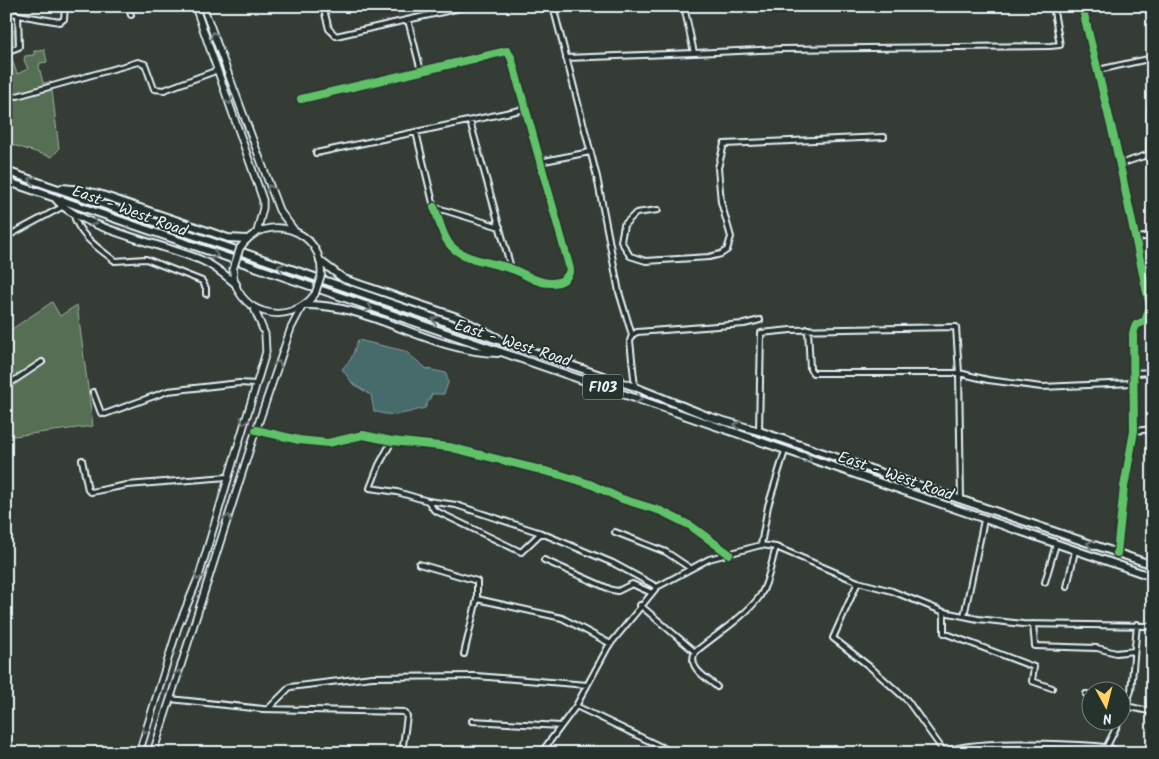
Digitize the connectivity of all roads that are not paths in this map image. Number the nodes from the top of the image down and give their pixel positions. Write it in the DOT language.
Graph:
graph roads {
  1 [pos="10,6"];
  2 [pos="65,6"];
  3 [pos="128,6"];
  4 [pos="195,6"];
  5 [pos="203,6"];
  6 [pos="323,6"];
  7 [pos="469,6"];
  8 [pos="553,6"];
  9 [pos="684,6"];
  10 [pos="1053,6"];
  11 [pos="1082,6"];
  12 [pos="9,11"];
  13 [pos="18,15"];
  14 [pos="131,15"];
  15 [pos="408,20"];
  16 [pos="6,52"];
  17 [pos="694,53"];
  18 [pos="566,58"];
  19 [pos="1153,58"];
  20 [pos="218,70"];
  21 [pos="1098,70"];
  22 [pos="421,71"];
  23 [pos="17,96"];
  24 [pos="301,99"];
  25 [pos="1150,108"];
  26 [pos="525,109"];
  27 [pos="470,121"];
  28 [pos="416,132"];
  29 [pos="884,137"];
  30 [pos="590,152"];
  31 [pos="316,153"];
  32 [pos="1151,154"];
  33 [pos="539,162"];
  34 [pos="1120,164"];
  35 [pos="6,171"];
  36 [pos="6,182"];
  37 [pos="1153,183"];
  38 [pos="58,188"];
  39 [pos="54,197"];
  40 [pos="62,207"];
  41 [pos="434,207"];
  42 [pos="658,210"];
  43 [pos="73,213"];
  44 [pos="500,227"];
  45 [pos="294,230"];
  46 [pos="257,232"];
  47 [pos="1153,235"];
  48 [pos="6,237"];
  49 [pos="247,239"];
  50 [pos="1135,239"];
  51 [pos="320,261"];
  52 [pos="511,268"];
  53 [pos="1153,281"];
  54 [pos="1145,282"];
  55 [pos="236,284"];
  56 [pos="206,294"];
  57 [pos="303,306"];
  58 [pos="254,308"];
  59 [pos="760,320"];
  60 [pos="1145,321"];
  61 [pos="1153,323"];
  62 [pos="808,330"];
  63 [pos="632,335"];
  64 [pos="508,343"];
  65 [pos="509,354"];
  66 [pos="42,362"];
  67 [pos="1153,372"];
  68 [pos="959,373"];
  69 [pos="1133,373"];
  70 [pos="1133,383"];
  71 [pos="256,384"];
  72 [pos="6,386"];
  73 [pos="635,387"];
  74 [pos="93,392"];
  75 [pos="1153,429"];
  76 [pos="256,430"];
  77 [pos="759,431"];
  78 [pos="1134,431"];
  79 [pos="392,441"];
  80 [pos="785,451"];
  81 [pos="82,460"];
  82 [pos="226,477"];
  83 [pos="961,500"];
  84 [pos="428,501"];
  85 [pos="984,520"];
  86 [pos="615,532"];
  87 [pos="541,533"];
  88 [pos="1056,544"];
  89 [pos="761,545"];
  90 [pos="776,547"];
  91 [pos="1075,550"];
  92 [pos="1117,553"];
  93 [pos="729,554"];
  94 [pos="544,560"];
  95 [pos="419,564"];
  96 [pos="1153,565"];
  97 [pos="690,568"];
  98 [pos="1153,577"];
  99 [pos="858,582"];
  100 [pos="1044,582"];
  101 [pos="657,587"];
  102 [pos="1067,587"];
  103 [pos="652,592"];
  104 [pos="477,599"];
  105 [pos="640,605"];
  106 [pos="944,612"];
  107 [pos="964,616"];
  108 [pos="1033,624"];
  109 [pos="1137,624"];
  110 [pos="1153,626"];
  111 [pos="611,644"];
  112 [pos="1134,651"];
  113 [pos="694,652"];
  114 [pos="464,654"];
  115 [pos="1132,682"];
  116 [pos="587,685"];
  117 [pos="717,687"];
  118 [pos="1052,688"];
  119 [pos="170,699"];
  120 [pos="576,706"];
  121 [pos="1132,707"];
  122 [pos="268,709"];
  123 [pos="1153,712"];
  124 [pos="472,721"];
  125 [pos="562,726"];
  126 [pos="1114,732"];
  127 [pos="1106,748"];
  128 [pos="672,752"];
  129 [pos="139,753"];
  130 [pos="153,753"];
  131 [pos="402,753"];
  132 [pos="541,753"];
  133 [pos="1126,753"];
  1 -- 12 [label="street"];
  2 -- 13 [label="street"];
  3 -- 14 [label="street"];
  4 -- 20 [label="main road"];
  45 -- 5 [label="main road, one-way"];
  6 -- 15 [label="street"];
  7 -- 15 [label="street"];
  8 -- 18 [label="street"];
  9 -- 17 [label="street"];
  10 -- 17 [label="street"];
  11 -- 21 [label="street"];
  12 -- 13 [label="street"];
  13 -- 16 [label="street"];
  15 -- 22 [label="street"];
  17 -- 18 [label="street"];
  18 -- 30 [label="street"];
  19 -- 21 [label="street"];
  20 -- 23 [label="street"];
  20 -- 46 [label="main road, one-way"];
  21 -- 34 [label="street"];
  22 -- 24 [label="street"];
  22 -- 26 [label="street"];
  25 -- 32 [label="street"];
  26 -- 27 [label="street"];
  26 -- 33 [label="street"];
  27 -- 28 [label="street"];
  27 -- 44 [label="street"];
  28 -- 31 [label="street"];
  28 -- 41 [label="street"];
  29 -- 42 [label="street"];
  30 -- 33 [label="street"];
  30 -- 63 [label="street"];
  32 -- 34 [label="street"];
  32 -- 37 [label="street"];
  33 -- 52 [label="street"];
  34 -- 50 [label="street"];
  38 -- 35 [label="main road, East - West Road / F103, one-way"];
  36 -- 39 [label="main road, East - West Road / F103"];
  38 -- 49 [label="main road"];
  64 -- 38 [label="main road, East - West Road / F103, one-way"];
  39 -- 40 [label="main road"];
  39 -- 65 [label="main road, East - West Road / F103, one-way"];
  40 -- 43 [label="main road"];
  40 -- 48 [label="street"];
  41 -- 44 [label="street"];
  41 -- 52 [label="street"];
  43 -- 55 [label="main road, one-way"];
  43 -- 56 [label="street"];
  44 -- 52 [label="street"];
  45 -- 46 [label="main road"];
  45 -- 51 [label="main road"];
  46 -- 49 [label="main road"];
  47 -- 50 [label="street"];
  49 -- 55 [label="main road, bridge"];
  50 -- 54 [label="street"];
  51 -- 57 [label="main road, bridge"];
  51 -- 64 [label="main road"];
  53 -- 54 [label="street"];
  54 -- 60 [label="street"];
  55 -- 58 [label="main road"];
  57 -- 58 [label="main road"];
  57 -- 65 [label="main road"];
  76 -- 57 [label="main road, one-way"];
  58 -- 71 [label="main road"];
  59 -- 63 [label="street"];
  60 -- 61 [label="street"];
  60 -- 69 [label="street"];
  62 -- 68 [label="street"];
  62 -- 68 [label="street"];
  62 -- 77 [label="street"];
  63 -- 73 [label="street"];
  64 -- 73 [label="main road, East - West Road / F103"];
  65 -- 80 [label="main road, East - West Road / F103, one-way"];
  66 -- 72 [label="street"];
  67 -- 69 [label="street"];
  68 -- 70 [label="street"];
  68 -- 83 [label="street"];
  69 -- 70 [label="street"];
  70 -- 78 [label="street"];
  71 -- 74 [label="street"];
  71 -- 82 [label="main road, one-way"];
  77 -- 73 [label="main road, East - West Road / F103, one-way"];
  75 -- 78 [label="street"];
  76 -- 79 [label="street"];
  119 -- 76 [label="main road, one-way"];
  77 -- 83 [label="main road, East - West Road / F103"];
  78 -- 92 [label="street"];
  79 -- 84 [label="street"];
  79 -- 93 [label="street"];
  80 -- 85 [label="main road, East - West Road / F103, one-way"];
  80 -- 89 [label="street"];
  81 -- 82 [label="street"];
  82 -- 129 [label="main road, one-way"];
  92 -- 83 [label="main road, East - West Road / F103, one-way"];
  84 -- 87 [label="street"];
  84 -- 87 [label="street"];
  85 -- 88 [label="main road, East - West Road / F103"];
  85 -- 107 [label="street"];
  86 -- 97 [label="street"];
  87 -- 101 [label="street"];
  88 -- 91 [label="main road, East - West Road / F103"];
  88 -- 100 [label="street"];
  89 -- 90 [label="street"];
  89 -- 93 [label="street"];
  90 -- 99 [label="street"];
  90 -- 113 [label="street"];
  91 -- 98 [label="main road, East - West Road / F103"];
  91 -- 102 [label="street"];
  92 -- 96 [label="main road, East - West Road / F103"];
  93 -- 97 [label="street"];
  94 -- 103 [label="street"];
  95 -- 104 [label="street"];
  97 -- 101 [label="street"];
  99 -- 106 [label="street"];
  99 -- 127 [label="street"];
  101 -- 103 [label="street"];
  103 -- 105 [label="street"];
  104 -- 111 [label="street"];
  104 -- 114 [label="street"];
  105 -- 111 [label="street"];
  105 -- 113 [label="street"];
  106 -- 107 [label="street"];
  106 -- 118 [label="street"];
  107 -- 108 [label="street"];
  108 -- 109 [label="street"];
  108 -- 112 [label="street"];
  109 -- 110 [label="street"];
  109 -- 112 [label="street"];
  111 -- 116 [label="street"];
  112 -- 115 [label="street"];
  113 -- 117 [label="street"];
  116 -- 120 [label="street"];
  116 -- 122 [label="street"];
  119 -- 122 [label="street"];
  119 -- 130 [label="main road"];
  120 -- 125 [label="street"];
  120 -- 128 [label="street"];
  121 -- 123 [label="street"];
  122 -- 131 [label="street"];
  124 -- 125 [label="street"];
  125 -- 132 [label="street"];
  126 -- 127 [label="street"];
  127 -- 133 [label="street"];
}
